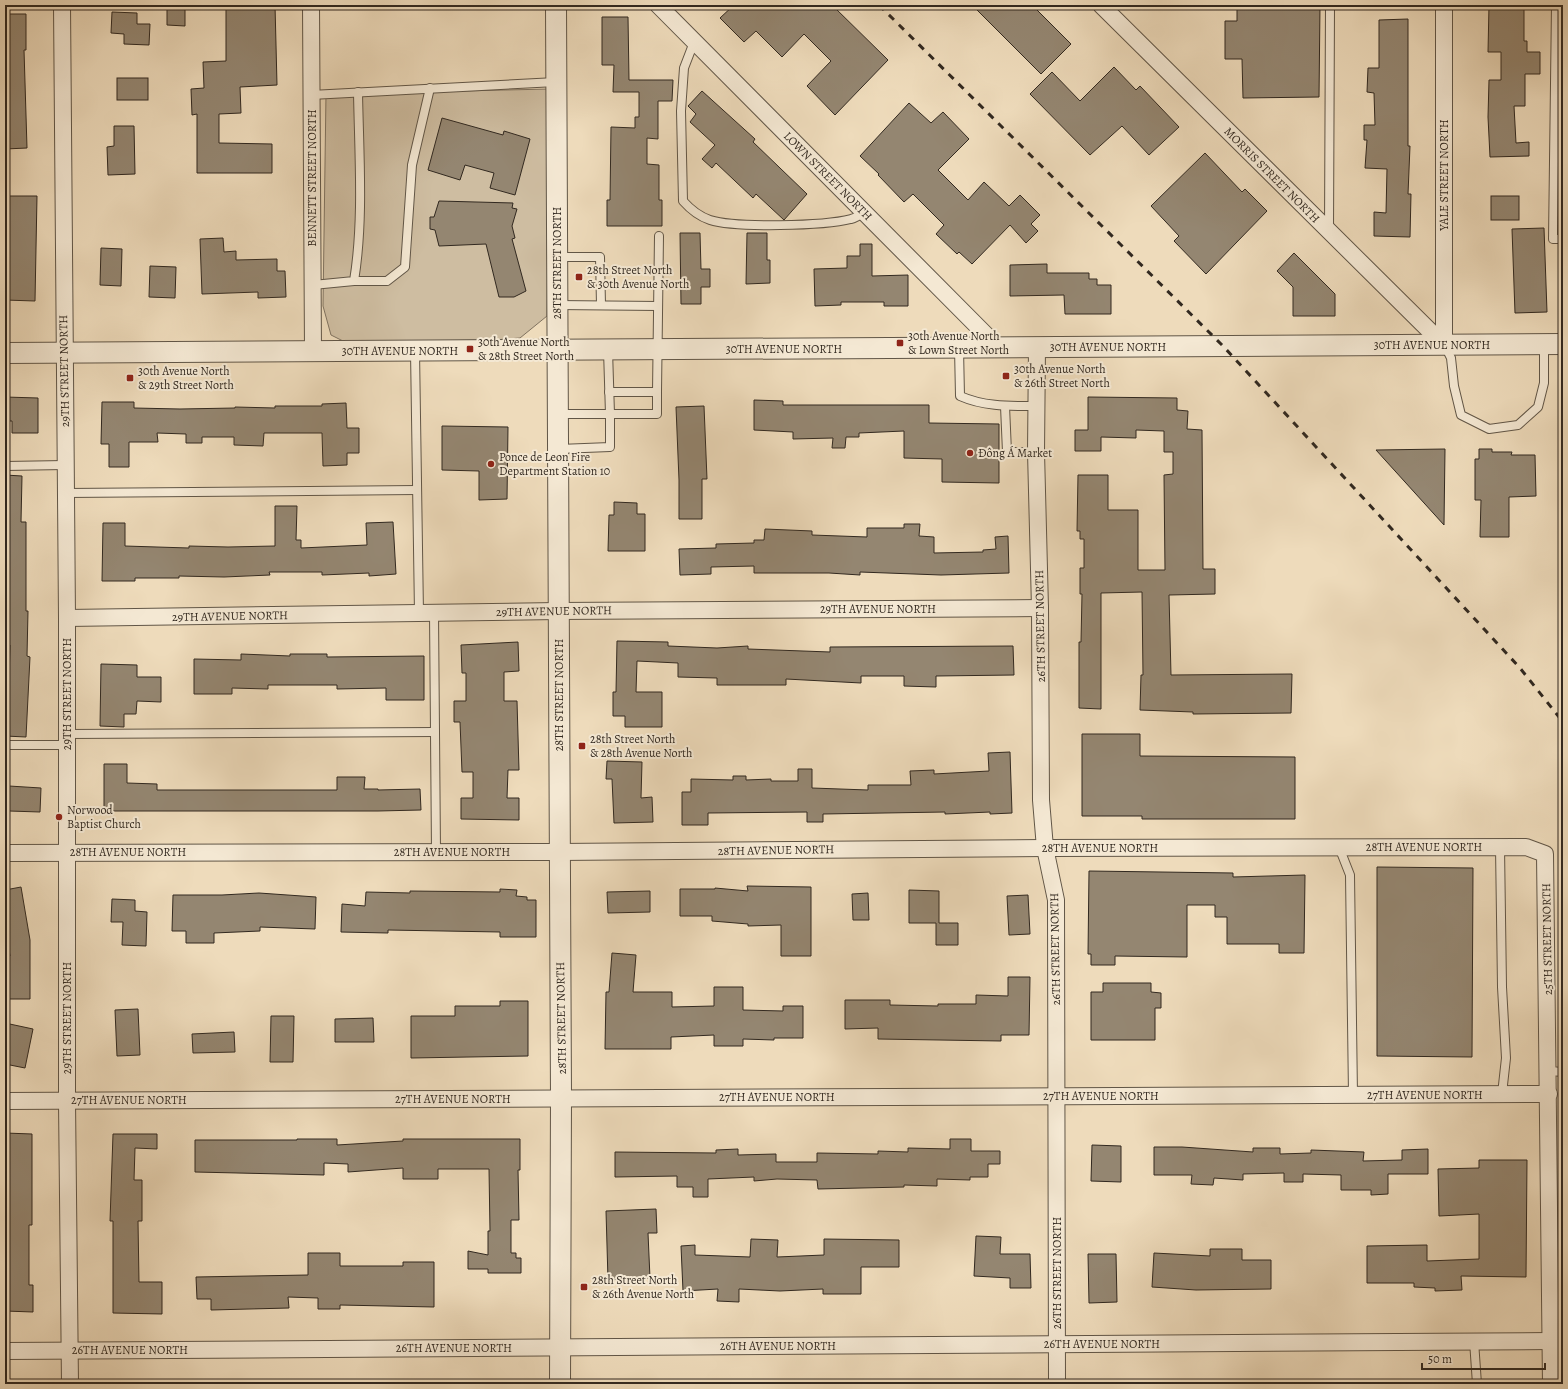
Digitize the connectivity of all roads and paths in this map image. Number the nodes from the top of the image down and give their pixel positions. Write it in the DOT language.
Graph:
graph roads {
  1 [pos="62,5"];
  2 [pos="311,5"];
  3 [pos="556,5"];
  4 [pos="658,5"];
  5 [pos="1101,5"];
  6 [pos="1330,5"];
  7 [pos="1444,5"];
  8 [pos="1556,5"];
  9 [pos="694,42"];
  10 [pos="556,82"];
  11 [pos="430,88"];
  12 [pos="358,92"];
  13 [pos="311,94"];
  14 [pos="864,212"];
  15 [pos="1329,232"];
  16 [pos="659,236"];
  17 [pos="1563,239"];
  18 [pos="557,257"];
  19 [pos="354,281"];
  20 [pos="313,285"];
  21 [pos="557,304"];
  22 [pos="601,305"];
  23 [pos="658,306"];
  24 [pos="1554,344"];
  25 [pos="1444,345"];
  26 [pos="1037,347"];
  27 [pos="959,348"];
  28 [pos="999,348"];
  29 [pos="658,349"];
  30 [pos="557,350"];
  31 [pos="608,350"];
  32 [pos="313,351"];
  33 [pos="415,351"];
  34 [pos="64,352"];
  35 [pos="5,353"];
  36 [pos="609,392"];
  37 [pos="657,392"];
  38 [pos="1006,406"];
  39 [pos="1036,406"];
  40 [pos="557,414"];
  41 [pos="610,414"];
  42 [pos="558,449"];
  43 [pos="1036,452"];
  44 [pos="65,465"];
  45 [pos="5,466"];
  46 [pos="417,490"];
  47 [pos="66,493"];
  48 [pos="1040,608"];
  49 [pos="558,611"];
  50 [pos="426,613"];
  51 [pos="67,618"];
  52 [pos="435,732"];
  53 [pos="67,739"];
  54 [pos="5,745"];
  55 [pos="1339,847"];
  56 [pos="1500,847"];
  57 [pos="1045,848"];
  58 [pos="5,852"];
  59 [pos="68,852"];
  60 [pos="436,852"];
  61 [pos="559,852"];
  62 [pos="1545,854"];
  63 [pos="1556,1072"];
  64 [pos="1502,1094"];
  65 [pos="1549,1094"];
  66 [pos="1353,1095"];
  67 [pos="1057,1096"];
  68 [pos="561,1098"];
  69 [pos="5,1101"];
  70 [pos="67,1101"];
  71 [pos="1474,1341"];
  72 [pos="1551,1341"];
  73 [pos="1057,1344"];
  74 [pos="560,1348"];
  75 [pos="5,1351"];
  76 [pos="70,1351"];
  77 [pos="70,1384"];
  78 [pos="560,1384"];
  79 [pos="1057,1384"];
  80 [pos="1476,1384"];
  81 [pos="1551,1384"];
  1 -- 34 [label="street, 29TH STREET NORTH"];
  2 -- 13 [label="street, BENNETT STREET NORTH"];
  3 -- 10 [label="street, 28TH STREET NORTH"];
  4 -- 9 [label="street, LOWN STREET NORTH"];
  5 -- 15 [label="street, MORRIS STREET NORTH"];
  6 -- 15 [label="lane"];
  7 -- 25 [label="street, YALE STREET NORTH"];
  8 -- 17 [label="lane"];
  9 -- 14 [label="street, LOWN STREET NORTH"];
  9 -- 14 [label="lane"];
  10 -- 11 [label="lane"];
  10 -- 18 [label="street, 28TH STREET NORTH"];
  11 -- 12 [label="lane"];
  11 -- 19 [label="lane"];
  12 -- 13 [label="lane"];
  12 -- 19 [label="lane"];
  13 -- 20 [label="street, BENNETT STREET NORTH"];
  14 -- 28 [label="street, LOWN STREET NORTH"];
  15 -- 25 [label="street, MORRIS STREET NORTH"];
  16 -- 23 [label="lane"];
  18 -- 21 [label="street, 28TH STREET NORTH"];
  18 -- 22 [label="lane"];
  19 -- 20 [label="lane"];
  20 -- 32 [label="street, BENNETT STREET NORTH"];
  21 -- 22 [label="lane"];
  21 -- 30 [label="street, 28TH STREET NORTH"];
  22 -- 23 [label="lane"];
  23 -- 29 [label="lane"];
  24 -- 25 [label="street, 30TH AVENUE NORTH"];
  24 -- 25 [label="lane"];
  25 -- 26 [label="street, 30TH AVENUE NORTH"];
  26 -- 28 [label="street, 30TH AVENUE NORTH"];
  26 -- 39 [label="street, 26TH STREET NORTH"];
  27 -- 28 [label="street, 30TH AVENUE NORTH"];
  27 -- 29 [label="street, 30TH AVENUE NORTH"];
  27 -- 38 [label="lane"];
  29 -- 31 [label="street, 30TH AVENUE NORTH"];
  29 -- 37 [label="lane"];
  30 -- 31 [label="street, 30TH AVENUE NORTH"];
  30 -- 33 [label="street, 30TH AVENUE NORTH"];
  30 -- 40 [label="street, 28TH STREET NORTH"];
  31 -- 36 [label="lane"];
  32 -- 33 [label="street, 30TH AVENUE NORTH"];
  32 -- 34 [label="street, 30TH AVENUE NORTH"];
  33 -- 46 [label="lane"];
  34 -- 35 [label="street, 30TH AVENUE NORTH"];
  34 -- 44 [label="street, 29TH STREET NORTH"];
  36 -- 37 [label="lane"];
  36 -- 41 [label="lane"];
  37 -- 41 [label="lane"];
  38 -- 39 [label="lane"];
  38 -- 43 [label="lane"];
  39 -- 43 [label="street, 26TH STREET NORTH"];
  40 -- 41 [label="lane"];
  40 -- 42 [label="street, 28TH STREET NORTH"];
  41 -- 42 [label="lane"];
  42 -- 49 [label="street, 28TH STREET NORTH"];
  43 -- 48 [label="street, 26TH STREET NORTH"];
  44 -- 45 [label="lane"];
  44 -- 47 [label="street, 29TH STREET NORTH"];
  46 -- 47 [label="lane"];
  46 -- 50 [label="lane"];
  47 -- 51 [label="street, 29TH STREET NORTH"];
  48 -- 49 [label="street, 29TH AVENUE NORTH"];
  48 -- 57 [label="street, 26TH STREET NORTH"];
  49 -- 50 [label="street, 29TH AVENUE NORTH"];
  49 -- 61 [label="street, 28TH STREET NORTH"];
  50 -- 51 [label="street, 29TH AVENUE NORTH"];
  50 -- 52 [label="lane"];
  51 -- 53 [label="street, 29TH STREET NORTH"];
  52 -- 53 [label="lane"];
  52 -- 60 [label="lane"];
  53 -- 54 [label="lane"];
  53 -- 59 [label="street, 29TH STREET NORTH"];
  55 -- 56 [label="street, 28TH AVENUE NORTH"];
  55 -- 57 [label="street, 28TH AVENUE NORTH"];
  55 -- 66 [label="lane"];
  56 -- 62 [label="street, 28TH AVENUE NORTH"];
  56 -- 64 [label="lane"];
  57 -- 61 [label="street, 28TH AVENUE NORTH"];
  57 -- 67 [label="street, 26TH STREET NORTH"];
  58 -- 59 [label="street, 28TH AVENUE NORTH"];
  59 -- 60 [label="street, 28TH AVENUE NORTH"];
  59 -- 70 [label="street, 29TH STREET NORTH"];
  60 -- 61 [label="street, 28TH AVENUE NORTH"];
  61 -- 68 [label="street, 28TH STREET NORTH"];
  62 -- 63 [label="street, 25TH STREET NORTH"];
  63 -- 65 [label="street, 25TH STREET NORTH"];
  64 -- 65 [label="street, 27TH AVENUE NORTH"];
  64 -- 66 [label="street, 27TH AVENUE NORTH"];
  65 -- 72 [label="street, 25TH STREET NORTH"];
  66 -- 67 [label="street, 27TH AVENUE NORTH"];
  67 -- 68 [label="street, 27TH AVENUE NORTH"];
  67 -- 73 [label="street, 26TH STREET NORTH"];
  68 -- 70 [label="street, 27TH AVENUE NORTH"];
  68 -- 74 [label="street, 28TH STREET NORTH"];
  69 -- 70 [label="street, 27TH AVENUE NORTH"];
  70 -- 76 [label="street, 29TH STREET NORTH"];
  71 -- 72 [label="street, 26TH AVENUE NORTH"];
  71 -- 73 [label="street, 26TH AVENUE NORTH"];
  71 -- 80 [label="lane"];
  72 -- 81 [label="street, 25TH STREET NORTH"];
  73 -- 74 [label="street, 26TH AVENUE NORTH"];
  73 -- 79 [label="street, 26TH STREET NORTH"];
  74 -- 76 [label="street, 26TH AVENUE NORTH"];
  74 -- 78 [label="street, 28TH STREET NORTH"];
  75 -- 76 [label="street, 26TH AVENUE NORTH"];
  76 -- 77 [label="street, 29TH STREET NORTH"];
}
